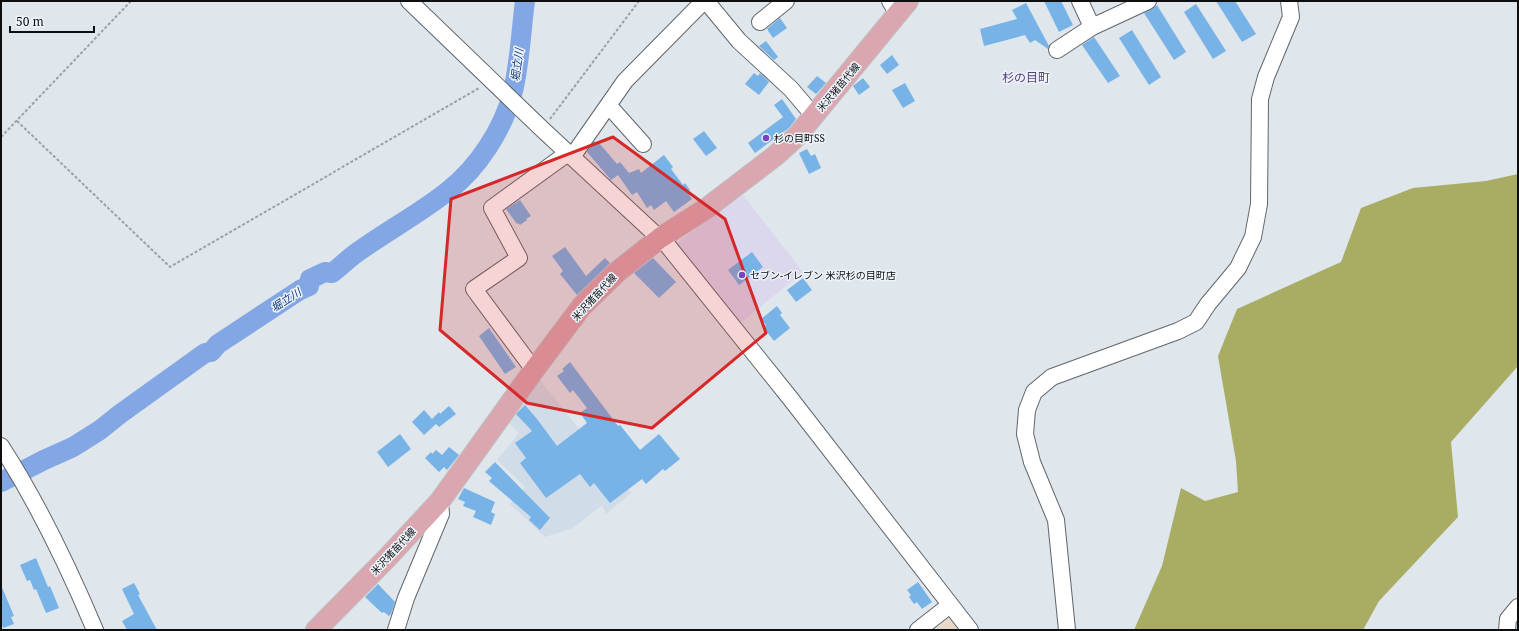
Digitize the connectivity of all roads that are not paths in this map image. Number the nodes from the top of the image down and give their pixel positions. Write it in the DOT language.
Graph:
graph roads {
  1 [pos="409,1"];
  2 [pos="705,1"];
  3 [pos="786,1"];
  4 [pos="1080,1"];
  5 [pos="1148,1"];
  6 [pos="1289,1"];
  7 [pos="899,5"];
  8 [pos="760,22"];
  9 [pos="1092,27"];
  10 [pos="1057,50"];
  11 [pos="609,106"];
  12 [pos="814,116"];
  13 [pos="643,144"];
  14 [pos="570,155"];
  15 [pos="660,238"];
  16 [pos="534,370"];
  17 [pos="1,446"];
  18 [pos="440,501"];
  19 [pos="950,604"];
  20 [pos="1518,607"];
  21 [pos="95,630"];
  22 [pos="316,630"];
  23 [pos="396,630"];
  24 [pos="918,630"];
  25 [pos="970,630"];
  26 [pos="1067,630"];
  27 [pos="1507,630"];
  1 -- 14 [label="street"];
  2 -- 11 [label="street"];
  2 -- 12 [label="street"];
  3 -- 8 [label="street"];
  4 -- 9 [label="street"];
  5 -- 9 [label="street"];
  6 -- 26 [label="street"];
  7 -- 12 [label="main road, 米沢猪苗代線"];
  9 -- 10 [label="street"];
  11 -- 13 [label="street"];
  11 -- 14 [label="street"];
  12 -- 15 [label="main road, 米沢猪苗代線"];
  14 -- 15 [label="street"];
  14 -- 16 [label="street"];
  15 -- 16 [label="main road, 米沢猪苗代線"];
  15 -- 19 [label="street"];
  16 -- 18 [label="main road, 米沢猪苗代線"];
  17 -- 21 [label="street"];
  18 -- 22 [label="main road, 米沢猪苗代線"];
  18 -- 23 [label="street"];
  19 -- 24 [label="street"];
  19 -- 25 [label="street"];
  20 -- 27 [label="street"];
}
